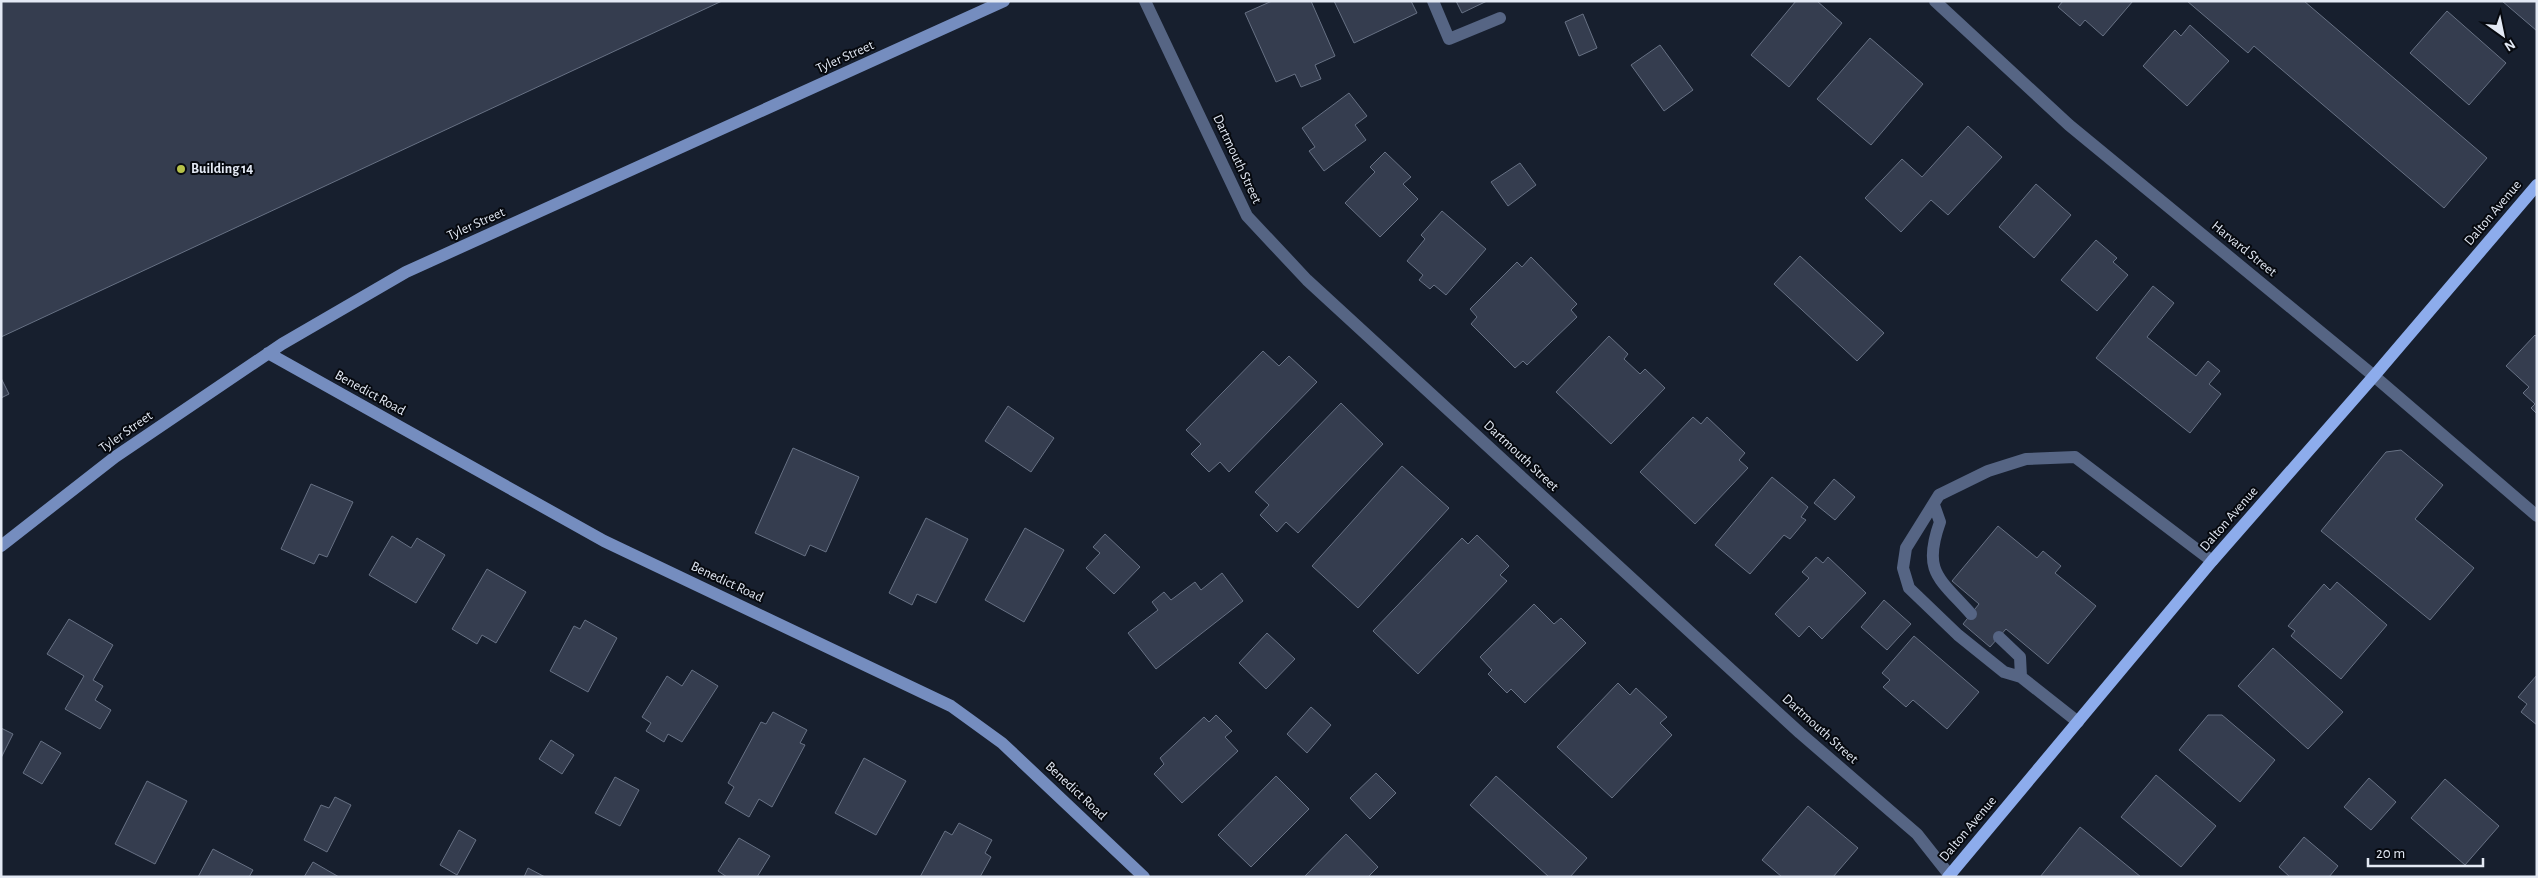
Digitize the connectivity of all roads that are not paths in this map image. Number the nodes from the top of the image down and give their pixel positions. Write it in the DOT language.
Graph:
graph roads {
  1 [pos="1004,1"];
  2 [pos="1145,1"];
  3 [pos="1433,1"];
  4 [pos="1935,1"];
  5 [pos="1500,18"];
  6 [pos="2537,185"];
  7 [pos="268,354"];
  8 [pos="2374,376"];
  9 [pos="1934,505"];
  10 [pos="2537,516"];
  11 [pos="1,546"];
  12 [pos="2212,561"];
  13 [pos="1971,614"];
  14 [pos="1999,637"];
  15 [pos="2021,677"];
  16 [pos="2078,722"];
  17 [pos="1949,876"];
  18 [pos="1144,877"];
  1 -- 7 [label="street, Tyler Street"];
  2 -- 17 [label="street, Dartmouth Street"];
  3 -- 5 [label="street"];
  4 -- 8 [label="street, Harvard Street"];
  6 -- 8 [label="main road, Dalton Avenue"];
  7 -- 11 [label="street, Tyler Street"];
  7 -- 18 [label="street, Benedict Road"];
  8 -- 10 [label="street, Harvard Street"];
  8 -- 12 [label="main road, Dalton Avenue"];
  9 -- 12 [label="street"];
  9 -- 13 [label="street"];
  9 -- 15 [label="street"];
  12 -- 16 [label="main road, Dalton Avenue"];
  14 -- 15 [label="street"];
  15 -- 16 [label="street"];
  16 -- 17 [label="main road, Dalton Avenue"];
}
